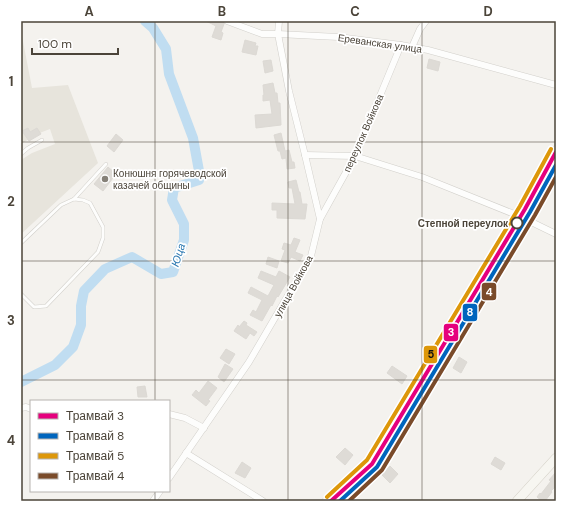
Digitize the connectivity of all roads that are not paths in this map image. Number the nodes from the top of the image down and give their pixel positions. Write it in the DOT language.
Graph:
graph roads {
  1 [pos="226,21"];
  2 [pos="279,21"];
  3 [pos="426,21"];
  4 [pos="278,34"];
  5 [pos="401,45"];
  6 [pos="412,47"];
  7 [pos="556,85"];
  8 [pos="42,140"];
  9 [pos="556,149"];
  10 [pos="21,154"];
  11 [pos="305,155"];
  12 [pos="355,156"];
  13 [pos="106,164"];
  14 [pos="74,199"];
  15 [pos="519,216"];
  16 [pos="320,220"];
  17 [pos="556,234"];
  18 [pos="21,243"];
  19 [pos="21,294"];
  20 [pos="170,414"];
  21 [pos="204,428"];
  22 [pos="186,453"];
  23 [pos="556,458"];
  24 [pos="170,477"];
  25 [pos="159,492"];
  26 [pos="153,501"];
  27 [pos="263,501"];
  28 [pos="326,501"];
  29 [pos="518,501"];
  1 -- 4 [label="street, Ереванская улица"];
  2 -- 4 [label="street, улица Войкова"];
  3 -- 6 [label="street"];
  4 -- 5 [label="street, Ереванская улица"];
  4 -- 11 [label="street, улица Войкова"];
  5 -- 6 [label="street, Ереванская улица"];
  5 -- 12 [label="street, переулок Войкова"];
  6 -- 7 [label="street, Ереванская улица"];
  8 -- 10 [label="lane"];
  9 -- 15 [label="street"];
  11 -- 12 [label="street"];
  11 -- 16 [label="street, улица Войкова"];
  12 -- 15 [label="street"];
  12 -- 16 [label="street, переулок Войкова"];
  13 -- 14 [label="lane"];
  14 -- 18 [label="lane"];
  14 -- 19 [label="lane"];
  15 -- 17 [label="street"];
  15 -- 28 [label="street"];
  16 -- 21 [label="street, улица Войкова"];
  20 -- 21 [label="street"];
  21 -- 22 [label="street, улица Войкова"];
  22 -- 24 [label="street, улица Войкова"];
  22 -- 27 [label="street"];
  23 -- 29 [label="main road"];
  25 -- 26 [label="street"];
}
